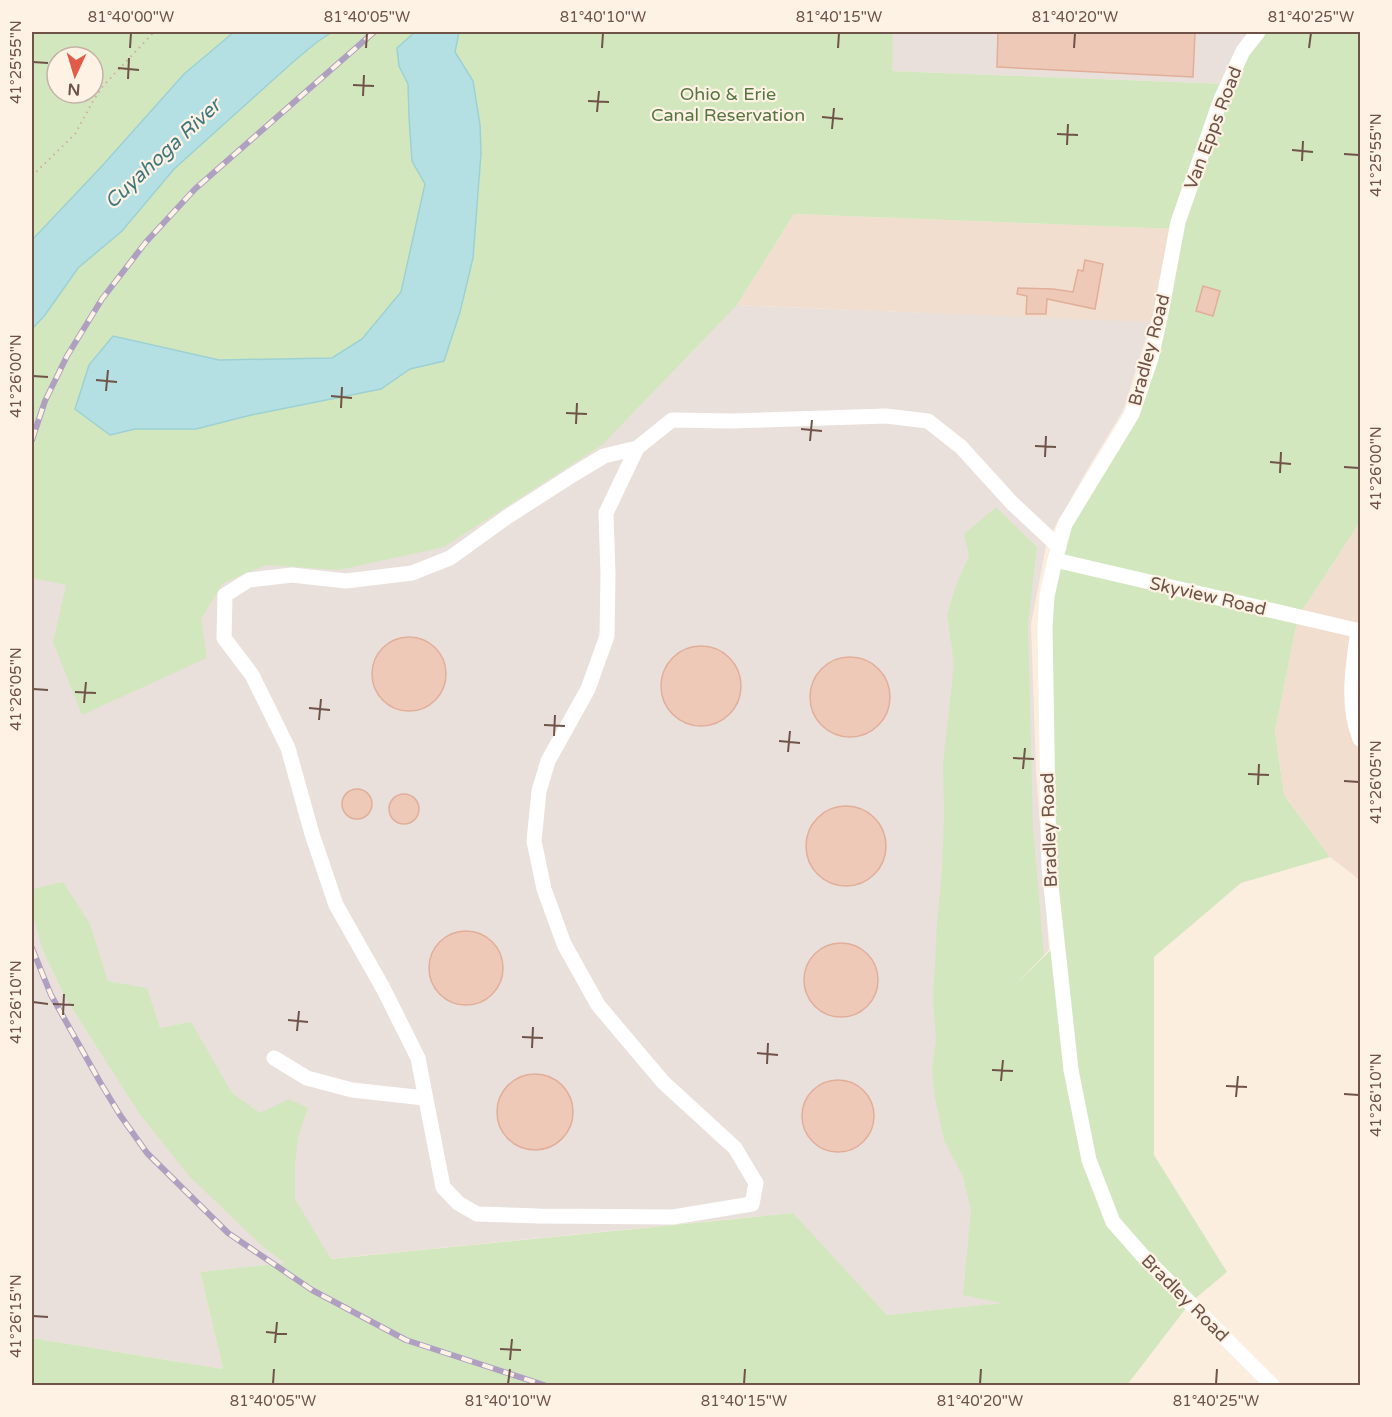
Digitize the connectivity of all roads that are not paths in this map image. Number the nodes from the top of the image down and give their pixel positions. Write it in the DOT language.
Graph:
graph roads {
  1 [pos="1258,32"];
  2 [pos="1177,230"];
  3 [pos="637,448"];
  4 [pos="1057,553"];
  5 [pos="1359,631"];
  6 [pos="1360,739"];
  7 [pos="274,1058"];
  8 [pos="425,1098"];
  9 [pos="1273,1386"];
  1 -- 2 [label="street, Van Epps Road"];
  2 -- 4 [label="street, Bradley Road"];
  3 -- 4 [label="street"];
  3 -- 8 [label="street"];
  3 -- 8 [label="street"];
  4 -- 5 [label="street, Skyview Road"];
  4 -- 9 [label="street, Bradley Road"];
  5 -- 6 [label="street"];
  7 -- 8 [label="street"];
}
